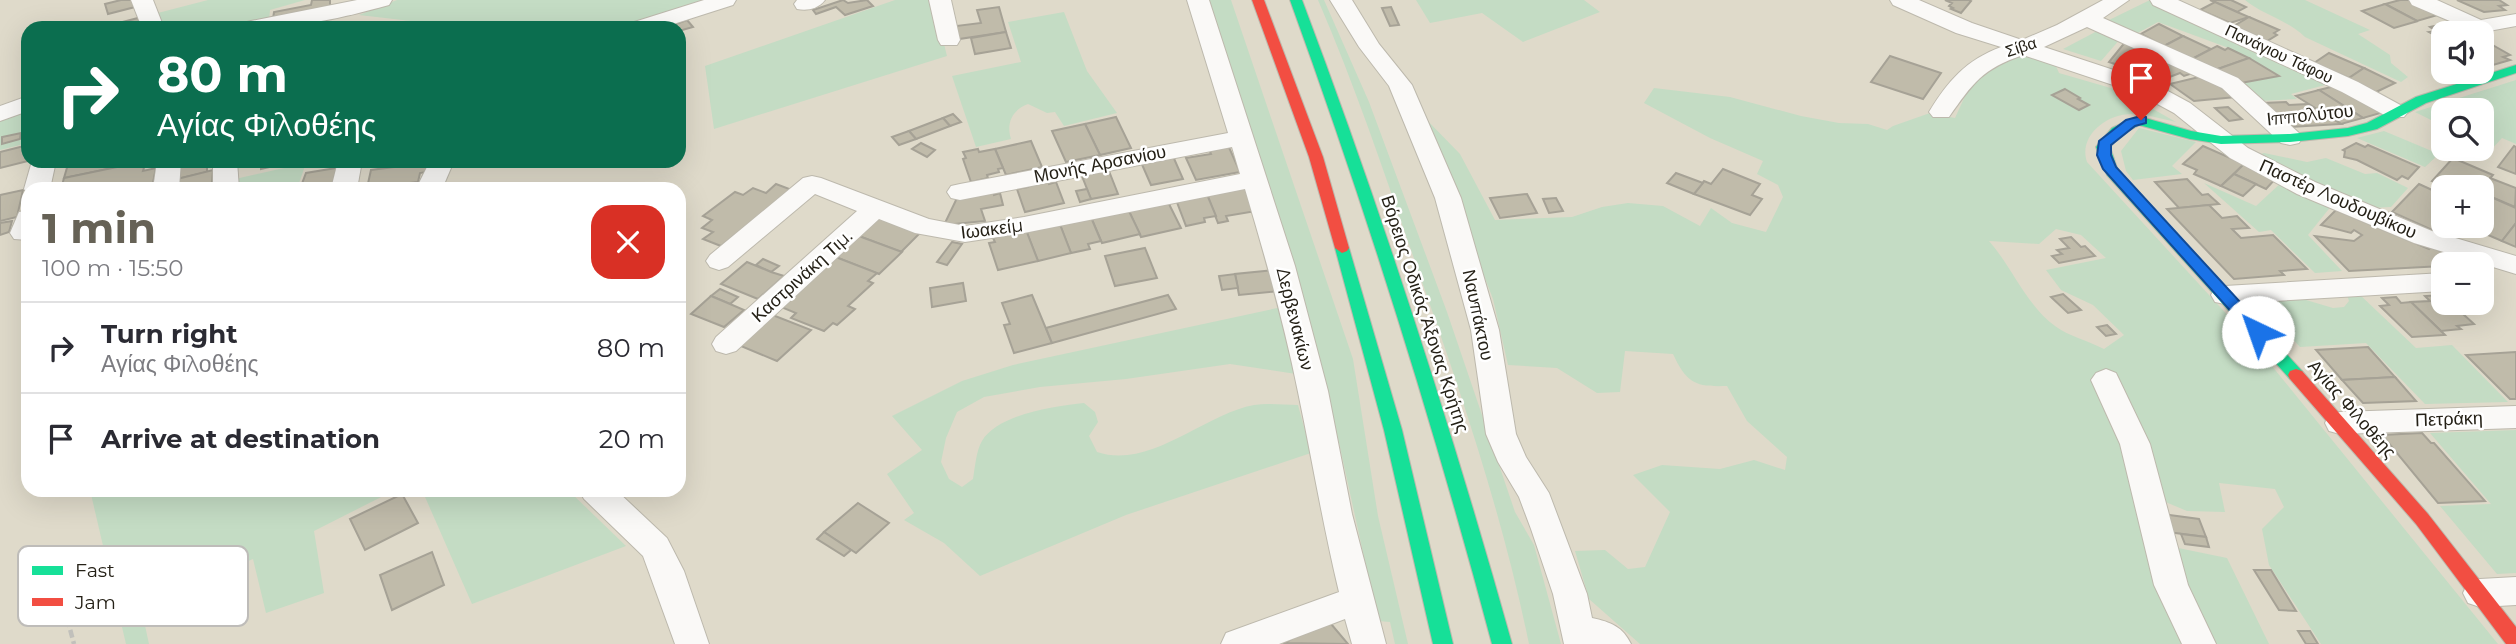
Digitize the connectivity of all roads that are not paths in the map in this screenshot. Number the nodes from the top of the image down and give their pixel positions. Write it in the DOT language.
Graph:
graph roads {
  1 [pos="142,0"];
  2 [pos="381,0"];
  3 [pos="725,0"];
  4 [pos="940,0"];
  5 [pos="1198,0"];
  6 [pos="1258,0"];
  7 [pos="1296,0"];
  8 [pos="1341,0"];
  9 [pos="1902,0"];
  10 [pos="2118,0"];
  11 [pos="2161,0"];
  12 [pos="2420,0"];
  13 [pos="335,13"];
  14 [pos="2086,18"];
  15 [pos="2516,20"];
  16 [pos="150,21"];
  17 [pos="290,21"];
  18 [pos="344,21"];
  19 [pos="660,21"];
  20 [pos="949,40"];
  21 [pos="2021,47"];
  22 [pos="2516,69"];
  23 [pos="21,106"];
  24 [pos="2396,112"];
  25 [pos="1941,113"];
  26 [pos="0,114"];
  27 [pos="1241,138"];
  28 [pos="2290,138"];
  29 [pos="2221,140"];
  30 [pos="1255,179"];
  31 [pos="960,192"];
  32 [pos="877,207"];
  33 [pos="719,261"];
  34 [pos="2497,267"];
  35 [pos="2431,283"];
  36 [pos="2225,295"];
  37 [pos="726,344"];
  38 [pos="2106,380"];
  39 [pos="2516,417"];
  40 [pos="2340,423"];
  41 [pos="602,497"];
  42 [pos="2516,591"];
  43 [pos="2480,593"];
  44 [pos="1357,600"];
  45 [pos="1579,637"];
  46 [pos="2516,642"];
  47 [pos="692,644"];
  48 [pos="1238,644"];
  49 [pos="1369,644"];
  50 [pos="1443,644"];
  51 [pos="1502,644"];
  52 [pos="1614,644"];
  53 [pos="2199,644"];
  1 -- 16 [label="street"];
  2 -- 13 [label="street"];
  3 -- 19 [label="street"];
  4 -- 20 [label="street"];
  5 -- 27 [label="street, Δερβενακίων"];
  6 -- 50 [label="main road"];
  7 -- 51 [label="main road, Βόρειος Οδικός Άξονας Κρήτης"];
  8 -- 45 [label="street, Ναυπάκτου"];
  9 -- 21 [label="street, Παστέρ Λουδουβίκου"];
  10 -- 14 [label="street, Σίβα"];
  11 -- 24 [label="street, Πανάγιου Τάφου"];
  12 -- 15 [label="street"];
  13 -- 17 [label="street"];
  13 -- 18 [label="street"];
  14 -- 21 [label="street, Σίβα"];
  14 -- 28 [label="street"];
  21 -- 25 [label="street, Σίβα"];
  21 -- 29 [label="street, Παστέρ Λουδουβίκου"];
  22 -- 24 [label="main road, Ιππολύτου"];
  23 -- 26 [label="street"];
  24 -- 28 [label="main road, Ιππολύτου"];
  27 -- 30 [label="street, Δερβενακίων"];
  27 -- 31 [label="street, Μονής Αρσανίου"];
  28 -- 29 [label="main road, Ιππολύτου"];
  29 -- 34 [label="street, Παστέρ Λουδουβίκου"];
  29 -- 36 [label="main road, Αγίας Φιλοθέης"];
  30 -- 32 [label="street, Ιωακείμ"];
  30 -- 44 [label="street, Δερβενακίων"];
  32 -- 33 [label="street, Ιωακείμ"];
  32 -- 37 [label="street, Καστρινάκη Τιμ."];
  35 -- 36 [label="street"];
  36 -- 40 [label="main road, Αγίας Φιλοθέης"];
  38 -- 53 [label="street"];
  39 -- 40 [label="street, Πετράκη"];
  40 -- 43 [label="main road, Αγίας Φιλοθέης"];
  41 -- 47 [label="street"];
  42 -- 43 [label="street"];
  43 -- 46 [label="main road, Αγίας Φιλοθέης"];
  44 -- 48 [label="street"];
  44 -- 49 [label="street, Δερβενακίων"];
  45 -- 52 [label="street"];
}
